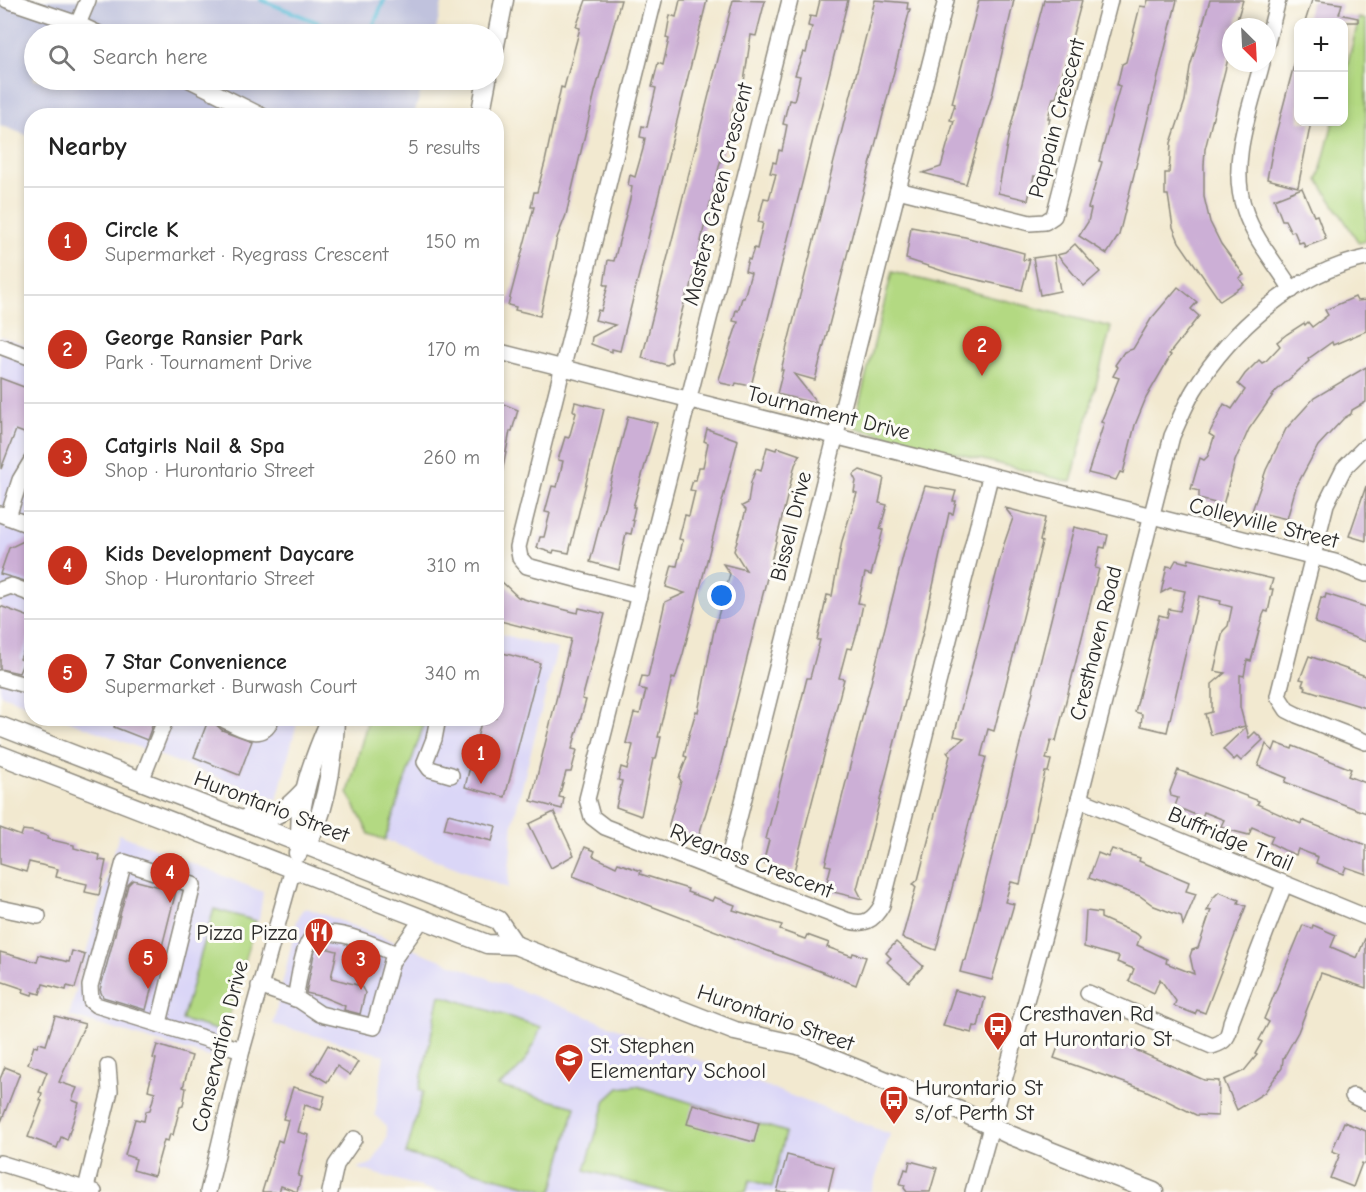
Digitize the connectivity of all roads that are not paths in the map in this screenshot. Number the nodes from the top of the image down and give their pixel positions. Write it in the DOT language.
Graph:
graph roads {
  1 [pos="7,0"];
  2 [pos="88,0"];
  3 [pos="504,0"];
  4 [pos="654,0"];
  5 [pos="790,0"];
  6 [pos="946,0"];
  7 [pos="1110,0"];
  8 [pos="1278,0"];
  9 [pos="1273,18"];
  10 [pos="78,24"];
  11 [pos="499,24"];
  12 [pos="1260,72"];
  13 [pos="210,90"];
  14 [pos="485,90"];
  15 [pos="246,108"];
  16 [pos="482,108"];
  17 [pos="898,190"];
  18 [pos="1366,258"];
  19 [pos="1292,290"];
  20 [pos="0,346"];
  21 [pos="504,353"];
  22 [pos="24,355"];
  23 [pos="562,367"];
  24 [pos="688,400"];
  25 [pos="836,437"];
  26 [pos="1366,446"];
  27 [pos="24,476"];
  28 [pos="990,477"];
  29 [pos="4,515"];
  30 [pos="1150,517"];
  31 [pos="24,523"];
  32 [pos="1312,557"];
  33 [pos="1366,573"];
  34 [pos="0,590"];
  35 [pos="24,591"];
  36 [pos="639,596"];
  37 [pos="0,678"];
  38 [pos="24,685"];
  39 [pos="0,726"];
  40 [pos="163,726"];
  41 [pos="238,726"];
  42 [pos="267,726"];
  43 [pos="329,726"];
  44 [pos="333,726"];
  45 [pos="436,726"];
  46 [pos="1366,742"];
  47 [pos="0,754"];
  48 [pos="451,775"];
  49 [pos="141,781"];
  50 [pos="306,789"];
  51 [pos="1079,799"];
  52 [pos="202,805"];
  53 [pos="301,844"];
  54 [pos="293,869"];
  55 [pos="725,873"];
  56 [pos="1284,885"];
  57 [pos="0,908"];
  58 [pos="38,916"];
  59 [pos="1366,917"];
  60 [pos="423,918"];
  61 [pos="515,945"];
  62 [pos="397,954"];
  63 [pos="259,986"];
  64 [pos="1088,993"];
  65 [pos="295,999"];
  66 [pos="159,1023"];
  67 [pos="242,1050"];
  68 [pos="108,1066"];
  69 [pos="991,1126"];
  70 [pos="354,1139"];
  71 [pos="0,1163"];
  72 [pos="88,1191"];
  73 [pos="208,1192"];
  74 [pos="330,1192"];
  75 [pos="973,1192"];
  76 [pos="1154,1192"];
  1 -- 10 [label="street"];
  2 -- 10 [label="street"];
  3 -- 11 [label="main road"];
  4 -- 23 [label="street"];
  5 -- 24 [label="street, Masters Green Crescent"];
  6 -- 17 [label="street"];
  7 -- 17 [label="street, Pappain Crescent"];
  8 -- 9 [label="street"];
  12 -- 19 [label="street"];
  13 -- 15 [label="street"];
  14 -- 16 [label="main road"];
  17 -- 25 [label="street, Bissell Drive"];
  18 -- 19 [label="street, Cresthaven Road"];
  19 -- 30 [label="street, Cresthaven Road"];
  20 -- 22 [label="street"];
  21 -- 23 [label="street, Tournament Drive"];
  23 -- 24 [label="street, Tournament Drive"];
  23 -- 36 [label="street"];
  24 -- 25 [label="street, Tournament Drive"];
  24 -- 36 [label="street, Ryegrass Crescent"];
  25 -- 28 [label="street, Tournament Drive"];
  25 -- 55 [label="street, Bissell Drive"];
  26 -- 32 [label="street"];
  27 -- 29 [label="street"];
  28 -- 30 [label="street, Tournament Drive"];
  28 -- 55 [label="street, Ryegrass Crescent"];
  29 -- 31 [label="street"];
  30 -- 32 [label="street, Colleyville Street"];
  30 -- 51 [label="street, Cresthaven Road"];
  32 -- 33 [label="street, Colleyville Street"];
  32 -- 46 [label="street"];
  34 -- 35 [label="street"];
  36 -- 55 [label="street, Ryegrass Crescent"];
  37 -- 38 [label="street"];
  39 -- 49 [label="main road, Hurontario Street"];
  40 -- 49 [label="street"];
  41 -- 42 [label="street"];
  43 -- 50 [label="main road"];
  44 -- 53 [label="main road"];
  45 -- 48 [label="street"];
  47 -- 54 [label="main road, Hurontario Street"];
  49 -- 52 [label="main road, Hurontario Street"];
  50 -- 52 [label="main road"];
  50 -- 53 [label="main road"];
  51 -- 56 [label="street, Buffridge Trail"];
  51 -- 69 [label="street, Cresthaven Road"];
  52 -- 53 [label="main road, Hurontario Street"];
  53 -- 54 [label="main road, Conservation Drive"];
  53 -- 61 [label="main road, Hurontario Street"];
  54 -- 60 [label="main road, Hurontario Street"];
  54 -- 63 [label="street, Conservation Drive"];
  56 -- 59 [label="street, Buffridge Trail"];
  56 -- 64 [label="street"];
  57 -- 58 [label="street"];
  60 -- 61 [label="main road, Hurontario Street"];
  60 -- 62 [label="street"];
  61 -- 69 [label="main road, Hurontario Street"];
  62 -- 65 [label="street"];
  62 -- 65 [label="street"];
  63 -- 65 [label="street"];
  63 -- 67 [label="street, Conservation Drive"];
  66 -- 66 [label="street"];
  66 -- 67 [label="street"];
  67 -- 73 [label="street, Conservation Drive"];
  68 -- 72 [label="street"];
  69 -- 75 [label="street, Cresthaven Road"];
  69 -- 76 [label="main road, Hurontario Street"];
  70 -- 74 [label="street"];
  71 -- 72 [label="street"];
}
